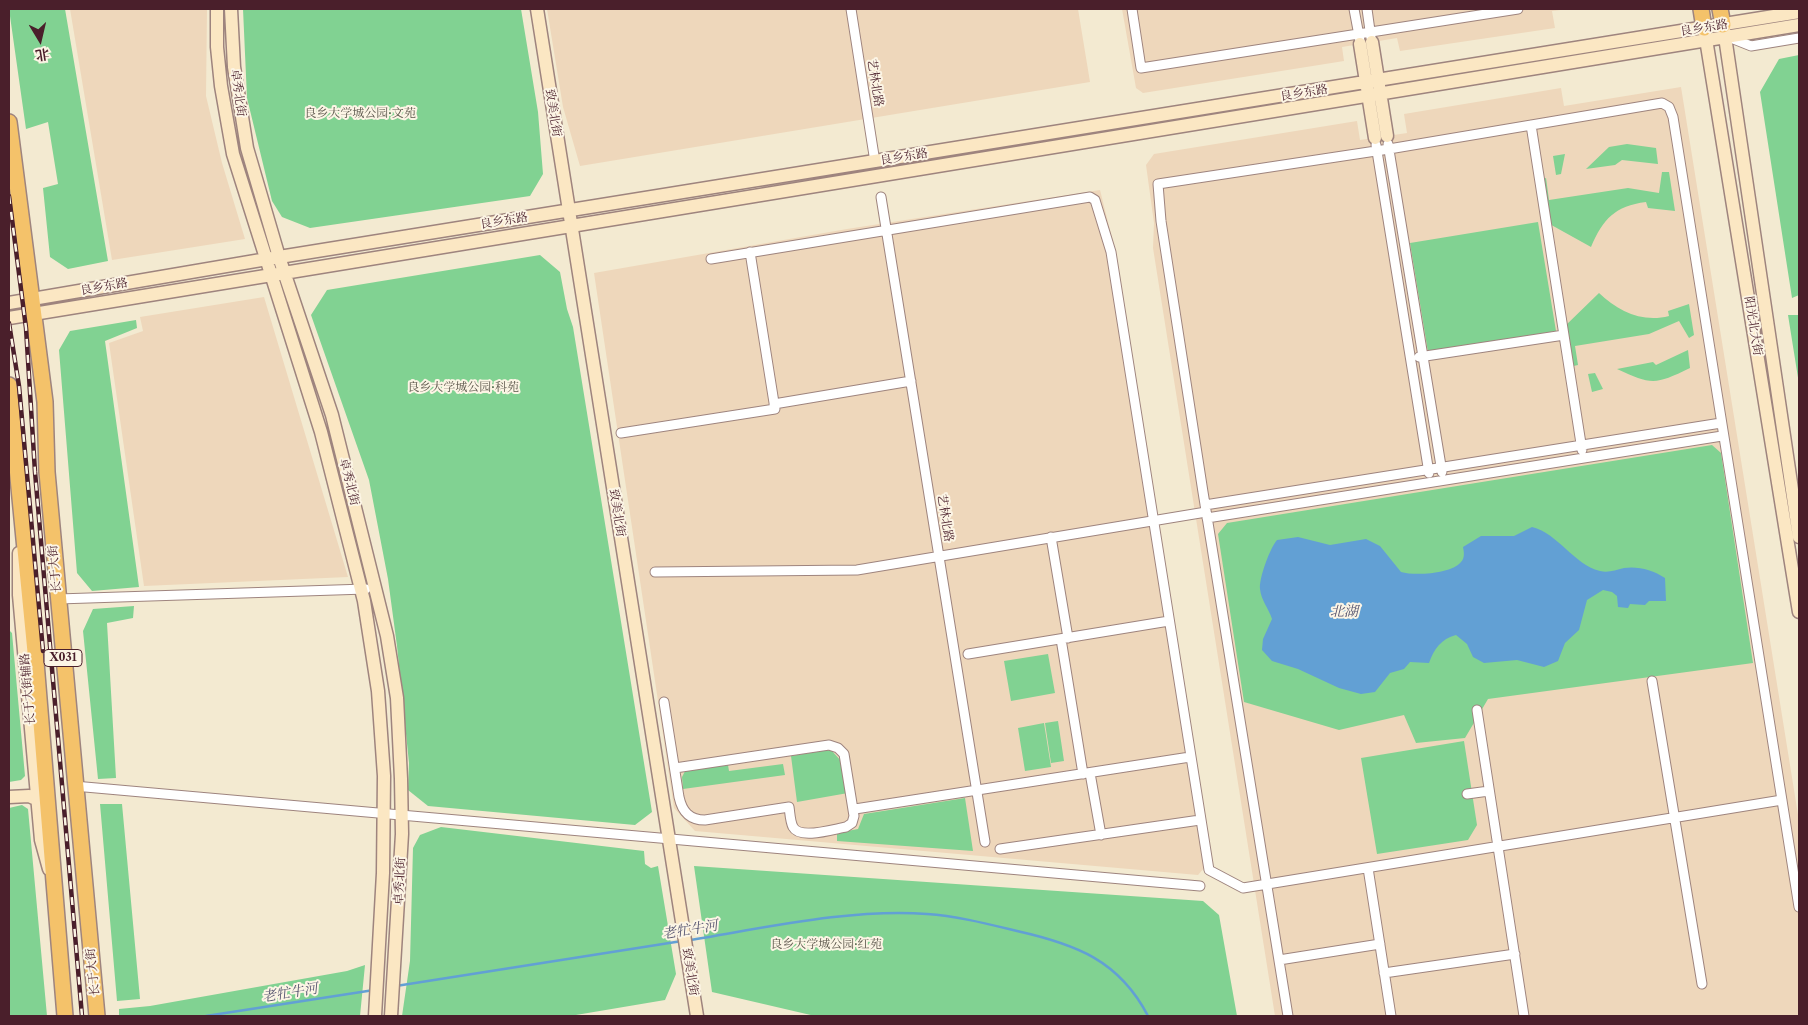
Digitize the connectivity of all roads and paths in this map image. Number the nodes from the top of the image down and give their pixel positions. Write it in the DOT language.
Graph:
graph roads {
  1 [pos="217,9"];
  2 [pos="230,9"];
  3 [pos="537,9"];
  4 [pos="851,9"];
  5 [pos="1132,9"];
  6 [pos="1354,9"];
  7 [pos="1367,9"];
  8 [pos="1518,9"];
  9 [pos="1701,9"];
  10 [pos="1720,9"];
  11 [pos="1799,12"];
  12 [pos="1799,26"];
  13 [pos="1725,33"];
  14 [pos="1705,34"];
  15 [pos="1799,38"];
  16 [pos="1366,39"];
  17 [pos="1373,88"];
  18 [pos="9,122"];
  19 [pos="1531,125"];
  20 [pos="1117,129"];
  21 [pos="1382,143"];
  22 [pos="875,162"];
  23 [pos="881,197"];
  24 [pos="569,210"];
  25 [pos="571,225"];
  26 [pos="886,230"];
  27 [pos="750,252"];
  28 [pos="273,258"];
  29 [pos="711,259"];
  30 [pos="286,272"];
  31 [pos="272,274"];
  32 [pos="9,303"];
  33 [pos="34,306"];
  34 [pos="9,318"];
  35 [pos="1564,335"];
  36 [pos="1423,356"];
  37 [pos="1411,358"];
  38 [pos="911,381"];
  39 [pos="9,385"];
  40 [pos="774,404"];
  41 [pos="1720,423"];
  42 [pos="620,433"];
  43 [pos="1722,436"];
  44 [pos="1582,445"];
  45 [pos="1584,457"];
  46 [pos="1441,467"];
  47 [pos="1429,469"];
  48 [pos="1444,480"];
  49 [pos="1431,482"];
  50 [pos="20,489"];
  51 [pos="1206,512"];
  52 [pos="1152,520"];
  53 [pos="1051,537"];
  54 [pos="1799,537"];
  55 [pos="939,556"];
  56 [pos="655,572"];
  57 [pos="376,588"];
  58 [pos="361,589"];
  59 [pos="19,595"];
  60 [pos="58,600"];
  61 [pos="9,604"];
  62 [pos="1799,612"];
  63 [pos="9,615"];
  64 [pos="22,620"];
  65 [pos="1168,621"];
  66 [pos="1065,638"];
  67 [pos="968,654"];
  68 [pos="1652,681"];
  69 [pos="664,702"];
  70 [pos="1477,710"];
  71 [pos="1190,757"];
  72 [pos="675,768"];
  73 [pos="1086,773"];
  74 [pos="36,783"];
  75 [pos="74,786"];
  76 [pos="9,791"];
  77 [pos="977,791"];
  78 [pos="1489,791"];
  79 [pos="1466,794"];
  80 [pos="9,797"];
  81 [pos="38,800"];
  82 [pos="1782,800"];
  83 [pos="855,809"];
  84 [pos="384,812"];
  85 [pos="402,814"];
  86 [pos="1675,818"];
  87 [pos="1200,820"];
  88 [pos="1100,834"];
  89 [pos="668,840"];
  90 [pos="985,842"];
  91 [pos="1498,847"];
  92 [pos="1000,849"];
  93 [pos="1368,868"];
  94 [pos="1267,884"];
  95 [pos="1200,886"];
  96 [pos="54,887"];
  97 [pos="1799,907"];
  98 [pos="1380,944"];
  99 [pos="1515,954"];
  100 [pos="1279,960"];
  101 [pos="1384,973"];
  102 [pos="1702,984"];
  103 [pos="392,1014"];
  104 [pos="65,1016"];
  105 [pos="97,1016"];
  106 [pos="375,1016"];
  107 [pos="697,1016"];
  108 [pos="1288,1016"];
  109 [pos="1391,1016"];
  110 [pos="1524,1016"];
  1 -- 28 [label="main road"];
  2 -- 28 [label="main road, 卓秀北街"];
  3 -- 24 [label="main road, 致美北街"];
  4 -- 22 [label="street, 艺林北路"];
  5 -- 16 [label="street"];
  6 -- 16 [label="street"];
  7 -- 16 [label="street"];
  8 -- 16 [label="street"];
  9 -- 14 [label="main road"];
  10 -- 13 [label="main road"];
  11 -- 13 [label="main road, 良乡东路"];
  12 -- 13 [label="main road, 良乡东路"];
  13 -- 14 [label="main road, 良乡东路"];
  13 -- 15 [label="street"];
  13 -- 54 [label="main road, 阳光北大街"];
  14 -- 17 [label="main road, 良乡东路"];
  14 -- 62 [label="main road, 阳光北大街"];
  16 -- 17 [label="main road"];
  17 -- 20 [label="main road, 良乡东路"];
  17 -- 21 [label="main road"];
  18 -- 33 [label="main road, 长于大街 / X031"];
  19 -- 21 [label="street"];
  19 -- 35 [label="street"];
  19 -- 41 [label="street"];
  20 -- 22 [label="main road, 良乡东路"];
  20 -- 25 [label="main road, 良乡东路"];
  21 -- 36 [label="street"];
  21 -- 37 [label="street"];
  21 -- 51 [label="street"];
  22 -- 24 [label="main road, 良乡东路"];
  23 -- 26 [label="street, 艺林北路"];
  24 -- 25 [label="main road, 致美北街"];
  24 -- 28 [label="main road, 良乡东路"];
  25 -- 30 [label="main road, 良乡东路"];
  25 -- 89 [label="main road, 致美北街"];
  26 -- 27 [label="street"];
  26 -- 38 [label="street, 艺林北路"];
  26 -- 52 [label="street"];
  27 -- 29 [label="street"];
  27 -- 40 [label="street"];
  28 -- 30 [label="main road, 卓秀北街"];
  28 -- 31 [label="main road, 卓秀北街"];
  28 -- 33 [label="main road, 良乡东路"];
  30 -- 31 [label="main road, 良乡东路"];
  30 -- 57 [label="main road, 卓秀北街"];
  31 -- 33 [label="main road, 良乡东路"];
  31 -- 58 [label="main road, 卓秀北街"];
  32 -- 33 [label="main road, 良乡东路"];
  33 -- 34 [label="main road, 良乡东路"];
  33 -- 60 [label="main road, 长于大街 / X031"];
  35 -- 36 [label="street"];
  35 -- 44 [label="street"];
  36 -- 37 [label="street"];
  36 -- 46 [label="street"];
  37 -- 47 [label="street"];
  38 -- 40 [label="street"];
  38 -- 55 [label="street, 艺林北路"];
  39 -- 50 [label="main road, X031"];
  40 -- 42 [label="street"];
  41 -- 43 [label="street"];
  41 -- 44 [label="street"];
  43 -- 45 [label="street"];
  43 -- 82 [label="street"];
  44 -- 45 [label="street"];
  44 -- 46 [label="street"];
  45 -- 48 [label="street"];
  46 -- 47 [label="street"];
  46 -- 48 [label="street"];
  47 -- 49 [label="street"];
  47 -- 51 [label="street"];
  48 -- 49 [label="street"];
  49 -- 51 [label="street"];
  50 -- 59 [label="main road, 长于大街辅路"];
  50 -- 96 [label="main road, X031"];
  51 -- 52 [label="street"];
  51 -- 94 [label="street"];
  52 -- 53 [label="street"];
  52 -- 65 [label="street"];
  53 -- 55 [label="street"];
  53 -- 66 [label="street"];
  55 -- 56 [label="street"];
  55 -- 77 [label="street, 艺林北路"];
  57 -- 58 [label="street"];
  57 -- 85 [label="main road, 卓秀北街"];
  58 -- 60 [label="street"];
  58 -- 84 [label="main road, 卓秀北街"];
  59 -- 61 [label="main road"];
  59 -- 64 [label="main road, 长于大街辅路"];
  60 -- 75 [label="main road, 长于大街 / X031"];
  63 -- 64 [label="main road"];
  64 -- 74 [label="main road, 长于大街辅路"];
  65 -- 66 [label="street"];
  65 -- 71 [label="street"];
  66 -- 67 [label="street"];
  66 -- 73 [label="street"];
  68 -- 86 [label="street"];
  69 -- 72 [label="street"];
  70 -- 78 [label="street"];
  71 -- 73 [label="street"];
  71 -- 87 [label="street"];
  72 -- 83 [label="street"];
  72 -- 83 [label="street"];
  73 -- 77 [label="street"];
  73 -- 88 [label="street"];
  74 -- 76 [label="main road"];
  74 -- 81 [label="main road, 长于大街辅路"];
  75 -- 84 [label="street"];
  75 -- 105 [label="main road, 长于大街 / X031"];
  77 -- 83 [label="street"];
  77 -- 90 [label="street, 艺林北路"];
  78 -- 79 [label="street"];
  78 -- 91 [label="street"];
  80 -- 81 [label="main road"];
  81 -- 96 [label="main road, 长于大街辅路"];
  82 -- 86 [label="street"];
  82 -- 97 [label="street"];
  84 -- 85 [label="street"];
  84 -- 106 [label="main road, 卓秀北街"];
  85 -- 89 [label="street"];
  85 -- 103 [label="main road, 卓秀北街"];
  86 -- 91 [label="street"];
  86 -- 102 [label="street"];
  87 -- 88 [label="street"];
  87 -- 94 [label="street"];
  88 -- 92 [label="street"];
  89 -- 95 [label="street"];
  89 -- 107 [label="main road, 致美北街"];
  91 -- 93 [label="street"];
  91 -- 99 [label="street"];
  93 -- 94 [label="street"];
  93 -- 98 [label="street"];
  94 -- 100 [label="street"];
  96 -- 104 [label="main road, X031"];
  98 -- 100 [label="street"];
  98 -- 101 [label="street"];
  99 -- 101 [label="street"];
  99 -- 110 [label="street"];
  100 -- 108 [label="street"];
  101 -- 109 [label="street"];
}
